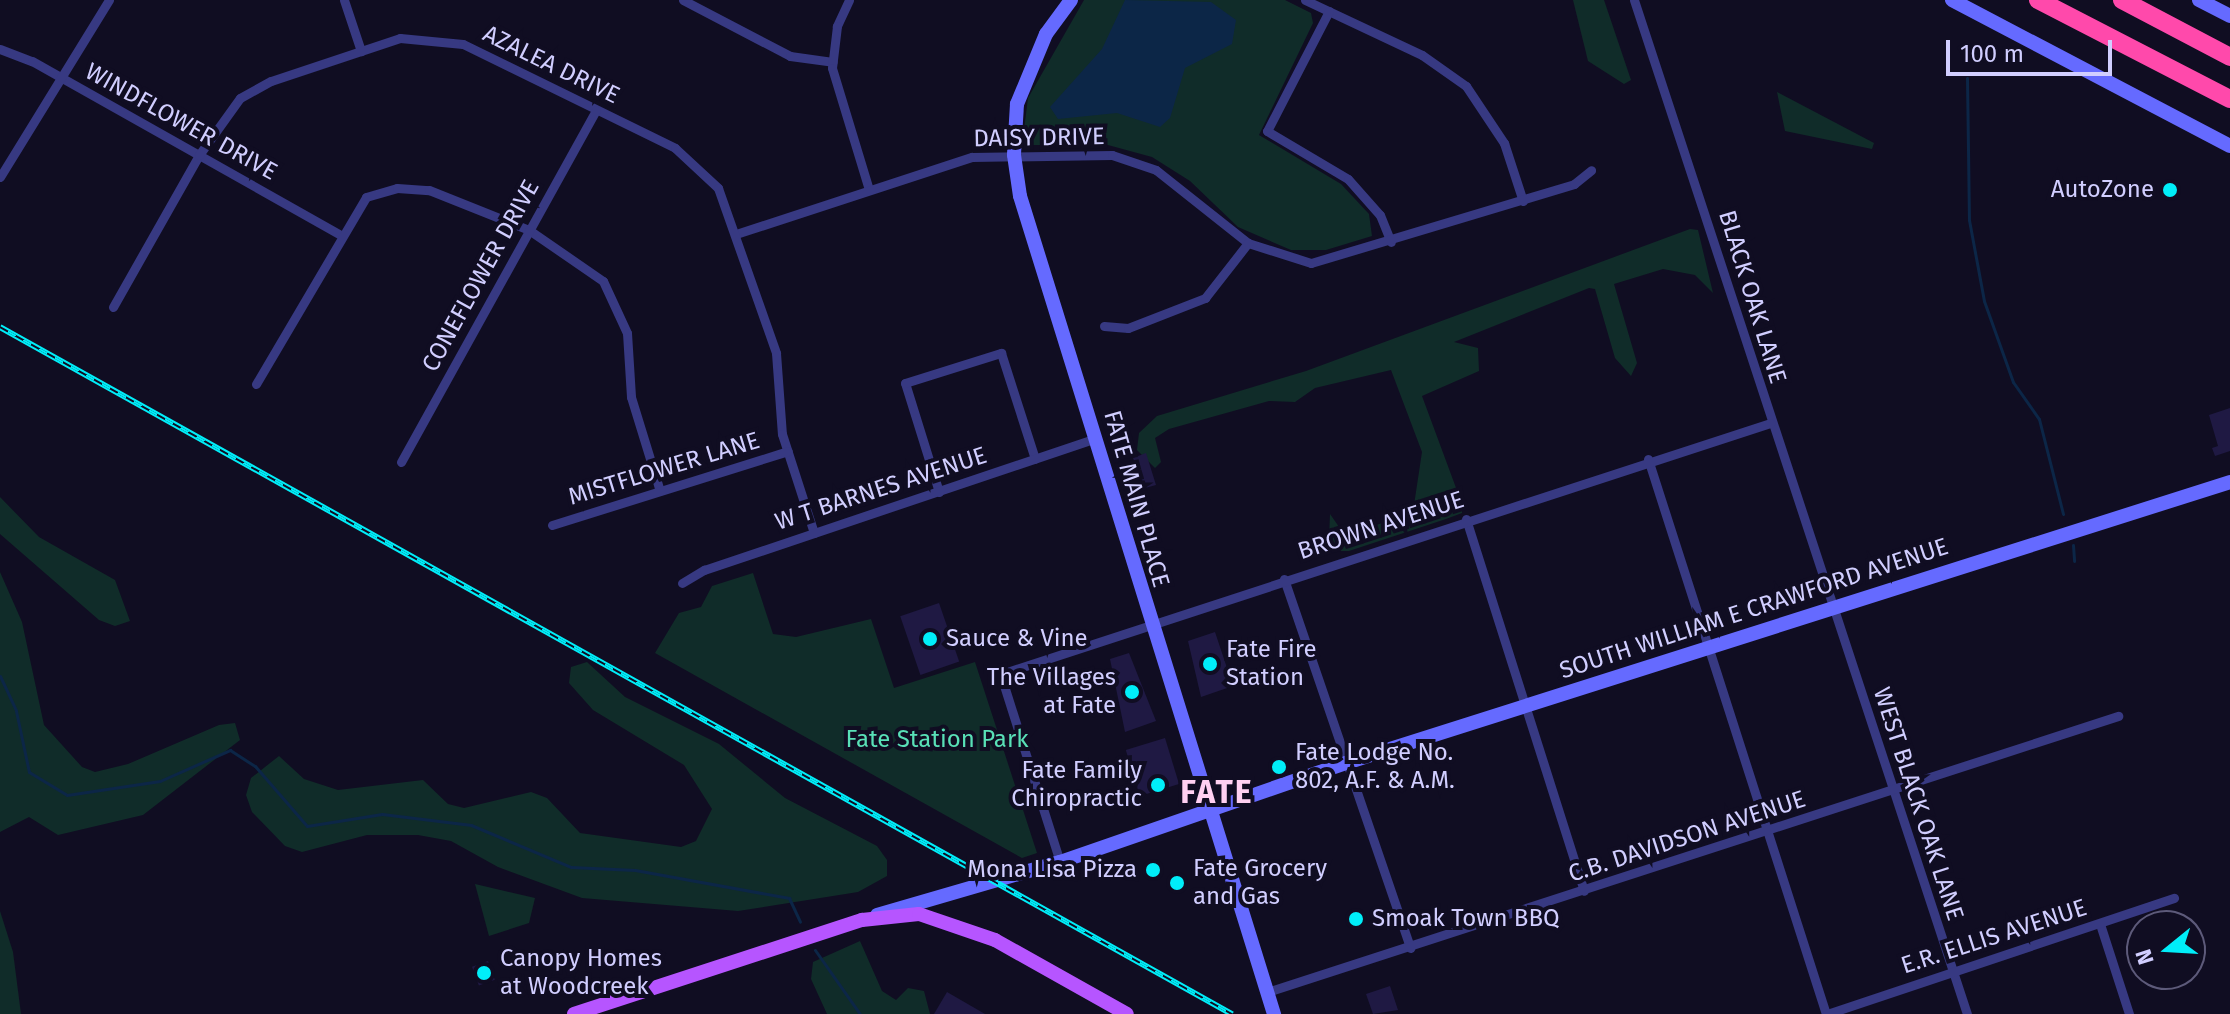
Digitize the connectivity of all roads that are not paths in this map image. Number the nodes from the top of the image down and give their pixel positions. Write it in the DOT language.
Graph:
graph roads {
  1 [pos="109,0"];
  2 [pos="344,0"];
  3 [pos="683,0"];
  4 [pos="849,0"];
  5 [pos="1071,0"];
  6 [pos="1305,0"];
  7 [pos="1634,0"];
  8 [pos="1952,0"];
  9 [pos="2038,0"];
  10 [pos="2122,0"];
  11 [pos="2199,0"];
  12 [pos="1329,11"];
  13 [pos="2230,16"];
  14 [pos="0,49"];
  15 [pos="361,51"];
  16 [pos="2230,57"];
  17 [pos="833,62"];
  18 [pos="57,75"];
  19 [pos="2230,99"];
  20 [pos="596,110"];
  21 [pos="2230,146"];
  22 [pos="199,155"];
  23 [pos="1014,155"];
  24 [pos="1591,170"];
  25 [pos="0,177"];
  26 [pos="869,190"];
  27 [pos="1523,201"];
  28 [pos="529,230"];
  29 [pos="739,233"];
  30 [pos="339,234"];
  31 [pos="1391,242"];
  32 [pos="1248,243"];
  33 [pos="113,307"];
  34 [pos="1104,326"];
  35 [pos="256,384"];
  36 [pos="1770,423"];
  37 [pos="1096,438"];
  38 [pos="788,451"];
  39 [pos="1035,459"];
  40 [pos="1648,459"];
  41 [pos="401,462"];
  42 [pos="2230,482"];
  43 [pos="660,491"];
  44 [pos="939,492"];
  45 [pos="1466,519"];
  46 [pos="552,525"];
  47 [pos="814,533"];
  48 [pos="1284,579"];
  49 [pos="682,583"];
  50 [pos="1830,606"];
  51 [pos="1150,622"];
  52 [pos="1708,647"];
  53 [pos="1523,705"];
  54 [pos="2118,716"];
  55 [pos="1346,763"];
  56 [pos="1894,793"];
  57 [pos="1211,811"];
  58 [pos="1767,831"];
  59 [pos="1060,862"];
  60 [pos="1584,891"];
  61 [pos="2174,898"];
  62 [pos="862,920"];
  63 [pos="2100,924"];
  64 [pos="1410,948"];
  65 [pos="1952,972"];
  66 [pos="1267,992"];
  67 [pos="574,1014"];
  68 [pos="1127,1014"];
  69 [pos="1274,1014"];
  70 [pos="1827,1014"];
  71 [pos="1967,1014"];
  72 [pos="2129,1014"];
  1 -- 18 [label="street"];
  2 -- 15 [label="street"];
  3 -- 17 [label="street"];
  4 -- 17 [label="street"];
  5 -- 23 [label="main road, FATE MAIN PLACE"];
  6 -- 12 [label="street"];
  7 -- 36 [label="street, BLACK OAK LANE"];
  8 -- 21 [label="main road"];
  9 -- 19 [label="highway"];
  10 -- 16 [label="highway"];
  11 -- 13 [label="main road"];
  12 -- 27 [label="street"];
  12 -- 31 [label="street"];
  14 -- 18 [label="street, WINDFLOWER DRIVE"];
  15 -- 20 [label="street, AZALEA DRIVE"];
  15 -- 22 [label="street, AZALEA DRIVE"];
  17 -- 26 [label="street"];
  18 -- 22 [label="street, WINDFLOWER DRIVE"];
  18 -- 25 [label="street"];
  20 -- 28 [label="street, CONEFLOWER DRIVE"];
  20 -- 29 [label="street, AZALEA DRIVE"];
  22 -- 30 [label="street, WINDFLOWER DRIVE"];
  22 -- 33 [label="street, AZALEA DRIVE"];
  23 -- 26 [label="street, DAISY DRIVE"];
  23 -- 32 [label="street, DAISY DRIVE"];
  23 -- 37 [label="main road, FATE MAIN PLACE"];
  24 -- 27 [label="street, DAISY DRIVE"];
  26 -- 29 [label="street, DAISY DRIVE"];
  27 -- 31 [label="street, DAISY DRIVE"];
  28 -- 30 [label="street"];
  28 -- 41 [label="street, CONEFLOWER DRIVE"];
  28 -- 43 [label="street"];
  29 -- 38 [label="street, AZALEA DRIVE"];
  30 -- 35 [label="street"];
  31 -- 32 [label="street, DAISY DRIVE"];
  32 -- 34 [label="street"];
  36 -- 40 [label="street, BROWN AVENUE"];
  36 -- 50 [label="street, BLACK OAK LANE"];
  37 -- 39 [label="street, W T BARNES AVENUE"];
  37 -- 51 [label="main road, FATE MAIN PLACE"];
  38 -- 43 [label="street, MISTFLOWER LANE"];
  38 -- 47 [label="street, AZALEA DRIVE"];
  39 -- 44 [label="street, W T BARNES AVENUE"];
  39 -- 44 [label="street"];
  40 -- 45 [label="street, BROWN AVENUE"];
  40 -- 52 [label="street"];
  42 -- 50 [label="main road, SOUTH WILLIAM E CRAWFORD AVENUE"];
  43 -- 46 [label="street, MISTFLOWER LANE"];
  44 -- 47 [label="street, W T BARNES AVENUE"];
  45 -- 48 [label="street, BROWN AVENUE"];
  45 -- 53 [label="street"];
  47 -- 49 [label="street, W T BARNES AVENUE"];
  48 -- 51 [label="street, BROWN AVENUE"];
  48 -- 55 [label="street"];
  50 -- 52 [label="main road, SOUTH WILLIAM E CRAWFORD AVENUE"];
  50 -- 56 [label="street, WEST BLACK OAK LANE"];
  51 -- 57 [label="main road, FATE MAIN PLACE"];
  51 -- 59 [label="street, BROWN AVENUE"];
  52 -- 53 [label="main road, SOUTH WILLIAM E CRAWFORD AVENUE"];
  52 -- 58 [label="street"];
  53 -- 55 [label="main road, SOUTH WILLIAM E CRAWFORD AVENUE"];
  53 -- 60 [label="street"];
  54 -- 56 [label="street, C.B. DAVIDSON AVENUE"];
  55 -- 57 [label="main road, SOUTH WILLIAM E CRAWFORD AVENUE"];
  55 -- 64 [label="street"];
  56 -- 58 [label="street, C.B. DAVIDSON AVENUE"];
  56 -- 65 [label="street, WEST BLACK OAK LANE"];
  57 -- 59 [label="main road, SOUTH WILLIAM E CRAWFORD AVENUE"];
  57 -- 66 [label="main road, FATE MAIN PLACE"];
  58 -- 60 [label="street, C.B. DAVIDSON AVENUE"];
  58 -- 70 [label="street"];
  59 -- 62 [label="main road, SOUTH WILLIAM E CRAWFORD AVENUE"];
  60 -- 64 [label="street, C.B. DAVIDSON AVENUE"];
  61 -- 63 [label="street, E.R. ELLIS AVENUE"];
  62 -- 67 [label="main road"];
  62 -- 68 [label="main road"];
  63 -- 65 [label="street, E.R. ELLIS AVENUE"];
  63 -- 72 [label="street"];
  64 -- 66 [label="street, C.B. DAVIDSON AVENUE"];
  65 -- 70 [label="street, E.R. ELLIS AVENUE"];
  65 -- 71 [label="street, WEST BLACK OAK LANE"];
  66 -- 69 [label="main road, FATE MAIN PLACE"];
}
